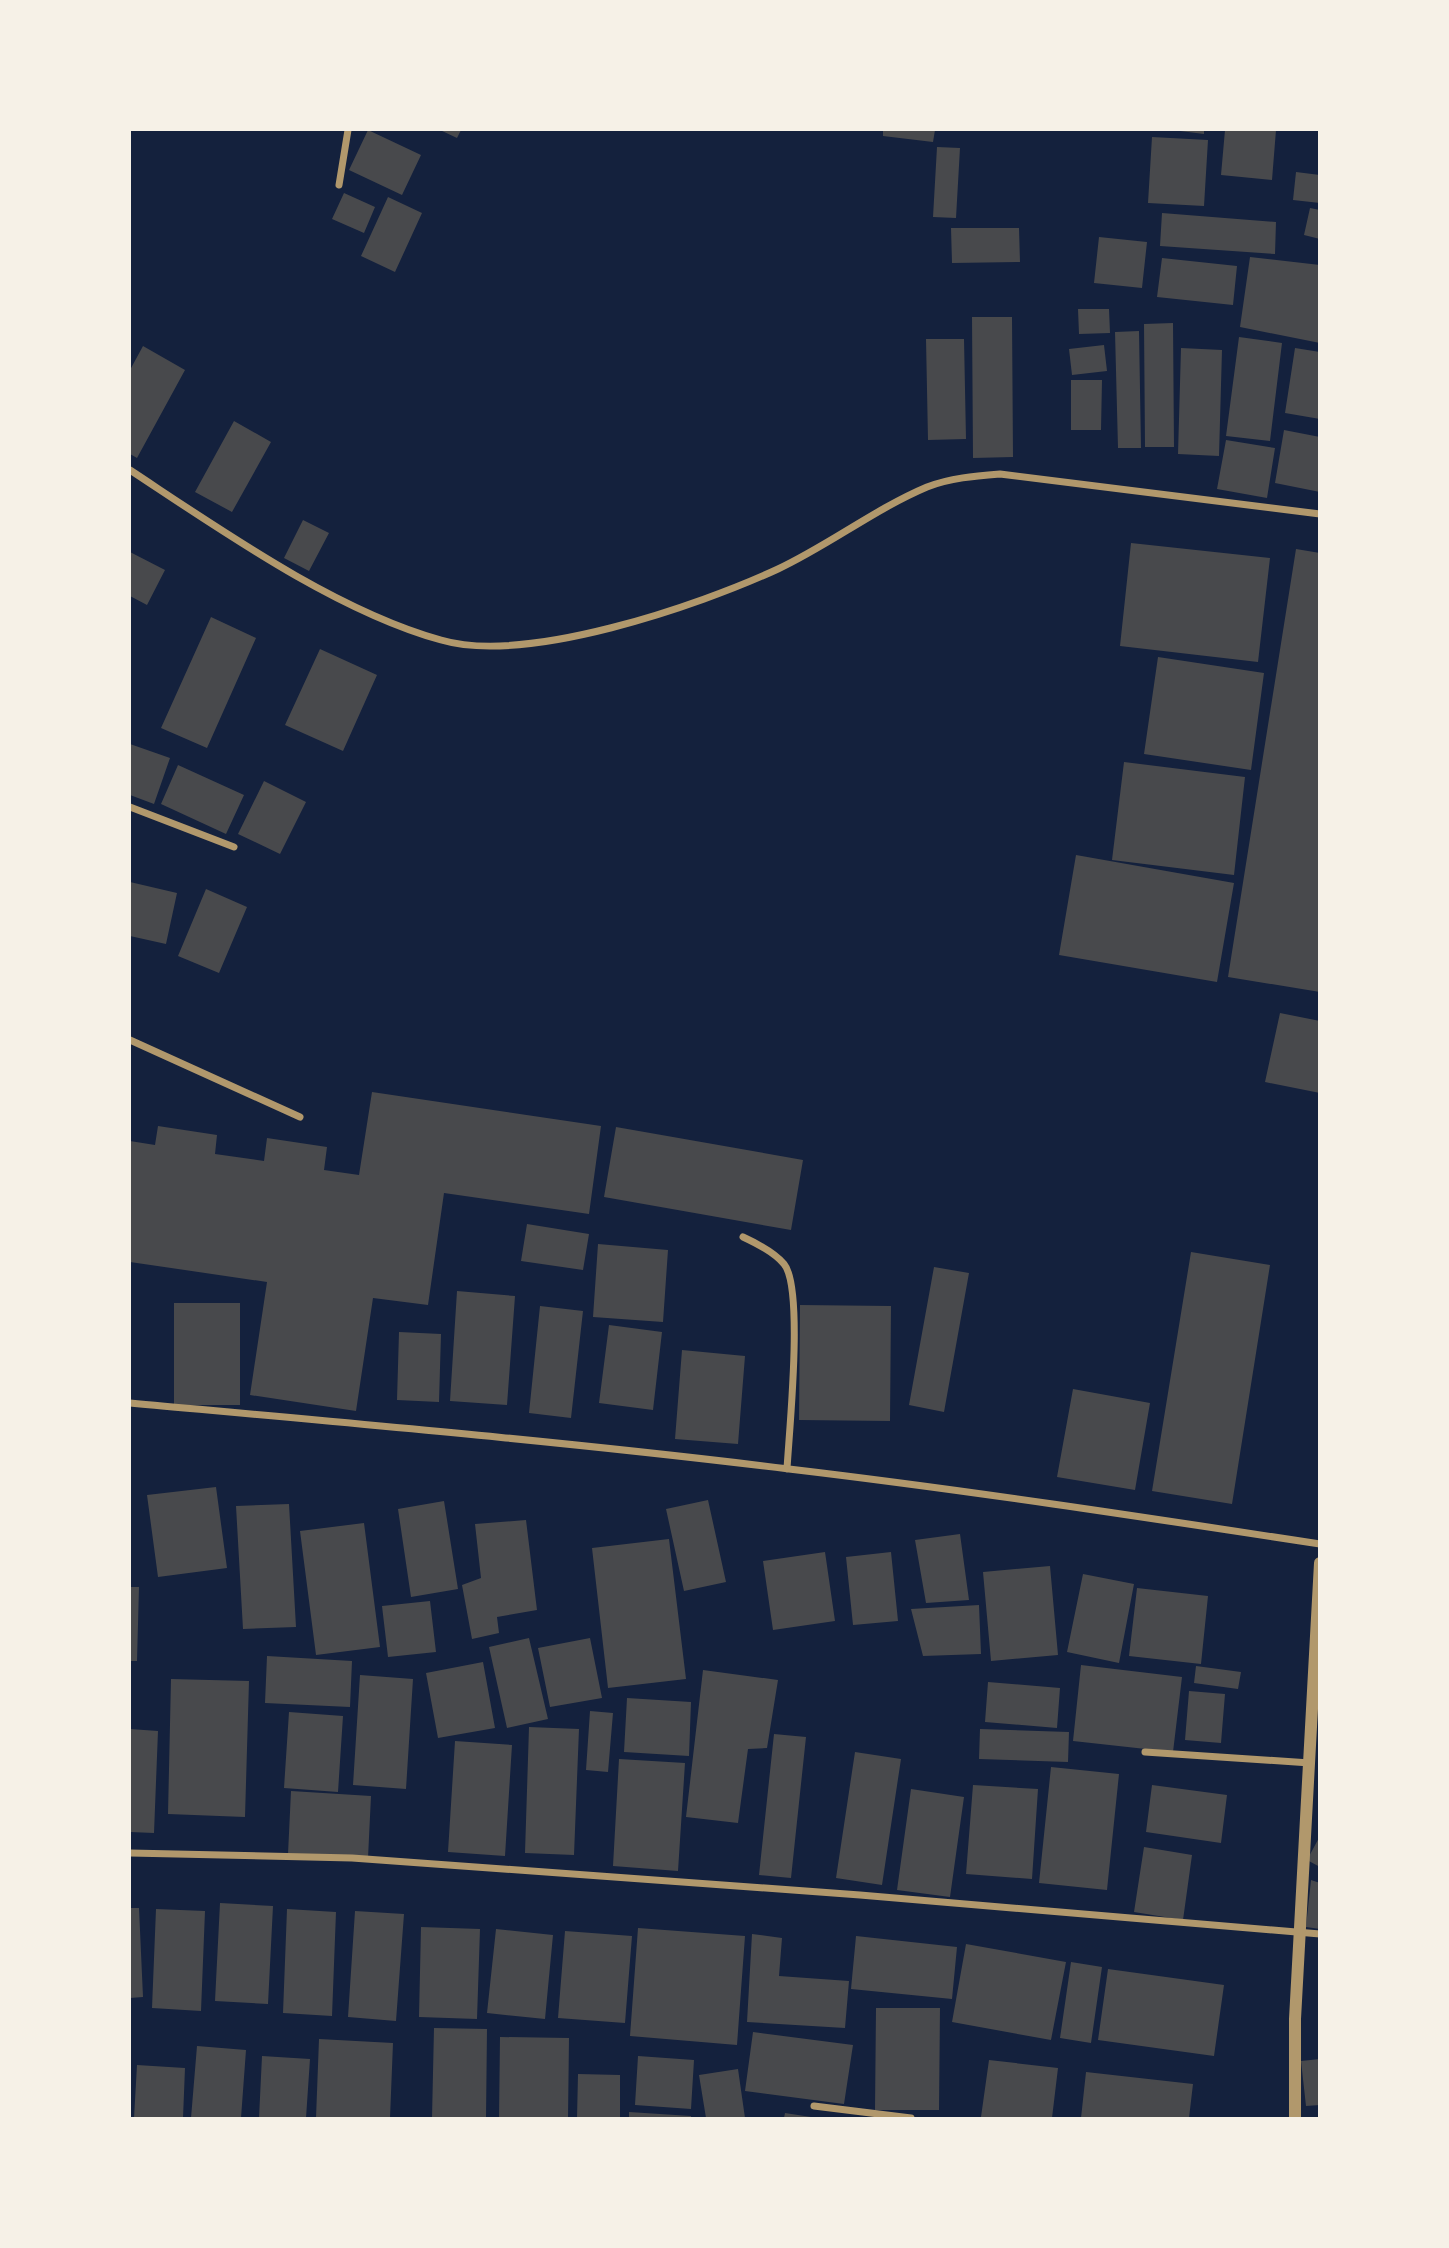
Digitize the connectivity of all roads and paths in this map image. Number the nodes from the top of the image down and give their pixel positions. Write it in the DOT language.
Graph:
graph roads {
  1 [pos="348,130"];
  2 [pos="339,184"];
  3 [pos="130,470"];
  4 [pos="1320,514"];
  5 [pos="130,807"];
  6 [pos="234,846"];
  7 [pos="130,1040"];
  8 [pos="300,1116"];
  9 [pos="743,1237"];
  10 [pos="130,1403"];
  11 [pos="787,1469"];
  12 [pos="1320,1544"];
  13 [pos="1320,1563"];
  14 [pos="1317,1635"];
  15 [pos="1145,1752"];
  16 [pos="1311,1763"];
  17 [pos="130,1853"];
  18 [pos="1300,1932"];
  19 [pos="1320,1934"];
  20 [pos="814,2106"];
  21 [pos="911,2119"];
  22 [pos="1295,2119"];
  1 -- 2 [label="street"];
  3 -- 4 [label="street"];
  5 -- 6 [label="street"];
  7 -- 8 [label="street"];
  9 -- 11 [label="street"];
  10 -- 11 [label="street"];
  11 -- 12 [label="street"];
  13 -- 14 [label="street"];
  14 -- 16 [label="street"];
  15 -- 16 [label="street"];
  16 -- 18 [label="street"];
  17 -- 18 [label="street"];
  18 -- 19 [label="street"];
  18 -- 22 [label="street"];
  20 -- 21 [label="street"];
}
